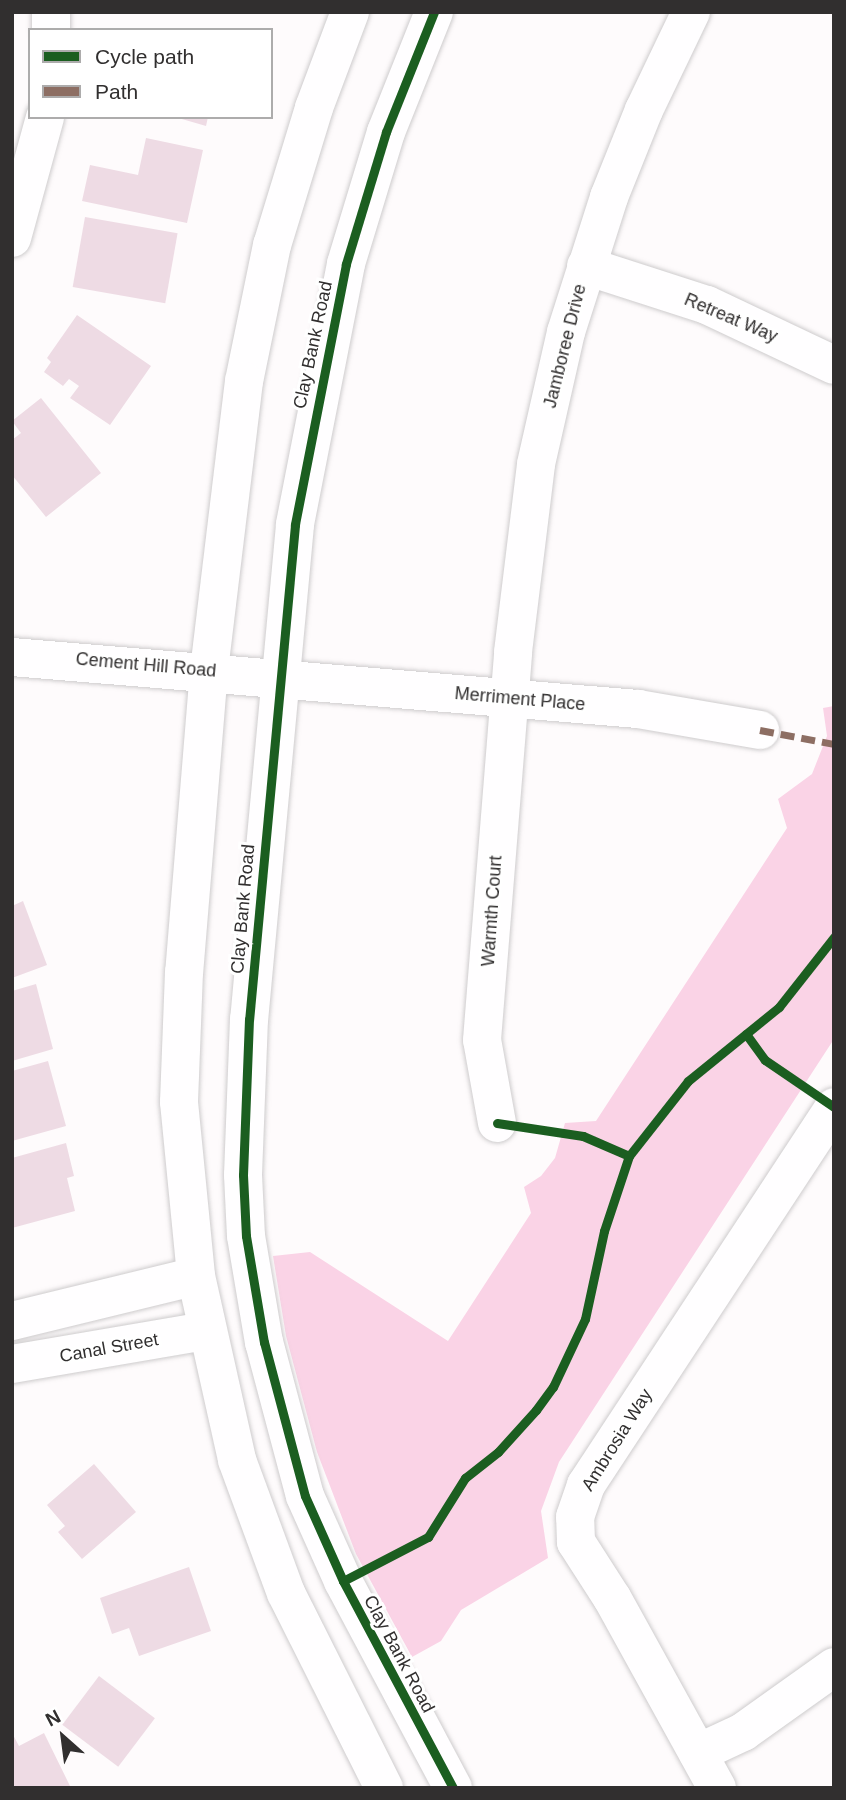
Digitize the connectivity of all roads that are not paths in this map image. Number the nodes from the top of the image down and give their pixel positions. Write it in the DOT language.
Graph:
graph roads {
  1 [pos="435,12"];
  2 [pos="691,12"];
  3 [pos="346,13"];
  4 [pos="44,119"];
  5 [pos="12,238"];
  6 [pos="586,266"];
  7 [pos="834,365"];
  8 [pos="12,657"];
  9 [pos="209,670"];
  10 [pos="279,677"];
  11 [pos="509,699"];
  12 [pos="760,730"];
  13 [pos="834,1107"];
  14 [pos="497,1123"];
  15 [pos="196,1276"];
  16 [pos="12,1321"];
  17 [pos="205,1331"];
  18 [pos="12,1364"];
  19 [pos="834,1667"];
  20 [pos="698,1753"];
  21 [pos="384,1788"];
  22 [pos="453,1788"];
  23 [pos="717,1788"];
  1 -- 10 [label="street, Clay Bank Road"];
  2 -- 6 [label="street, Jamboree Drive"];
  3 -- 9 [label="street"];
  4 -- 5 [label="street"];
  6 -- 7 [label="street, Retreat Way"];
  6 -- 11 [label="street, Jamboree Drive"];
  8 -- 9 [label="street, Cement Hill Road"];
  9 -- 10 [label="street, Cement Hill Road"];
  9 -- 15 [label="street"];
  10 -- 11 [label="street, Merriment Place"];
  10 -- 22 [label="street, Clay Bank Road"];
  11 -- 12 [label="street, Merriment Place"];
  11 -- 14 [label="street, Warmth Court"];
  13 -- 20 [label="street, Ambrosia Way"];
  15 -- 16 [label="street"];
  15 -- 17 [label="street"];
  17 -- 18 [label="street, Canal Street"];
  17 -- 21 [label="street"];
  19 -- 20 [label="street"];
  20 -- 23 [label="street, Ambrosia Way"];
}
